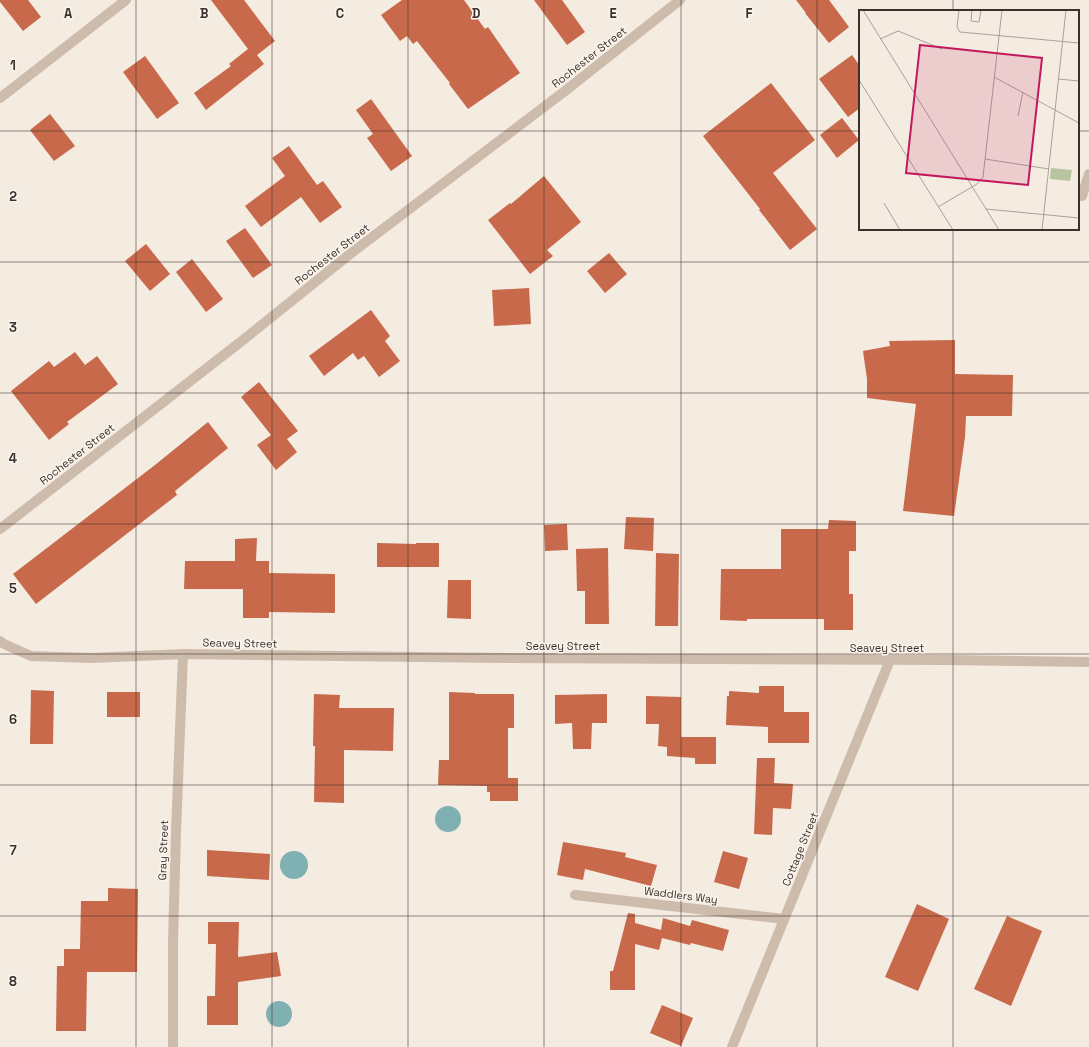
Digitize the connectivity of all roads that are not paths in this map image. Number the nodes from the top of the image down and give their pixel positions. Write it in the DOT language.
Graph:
graph roads {
  1 [pos="126,0"];
  2 [pos="680,0"];
  3 [pos="0,98"];
  4 [pos="1089,174"];
  5 [pos="1082,196"];
  6 [pos="0,529"];
  7 [pos="0,641"];
  8 [pos="183,654"];
  9 [pos="890,660"];
  10 [pos="1089,662"];
  11 [pos="575,895"];
  12 [pos="784,919"];
  13 [pos="173,1047"];
  14 [pos="732,1047"];
  1 -- 3 [label="street"];
  2 -- 6 [label="street, Rochester Street"];
  4 -- 5 [label="street"];
  7 -- 8 [label="street, Seavey Street"];
  8 -- 9 [label="street, Seavey Street"];
  8 -- 13 [label="street, Gray Street"];
  9 -- 10 [label="street, Seavey Street"];
  9 -- 12 [label="street, Cottage Street"];
  11 -- 12 [label="street, Waddlers Way"];
  12 -- 14 [label="street, Cottage Street"];
}
